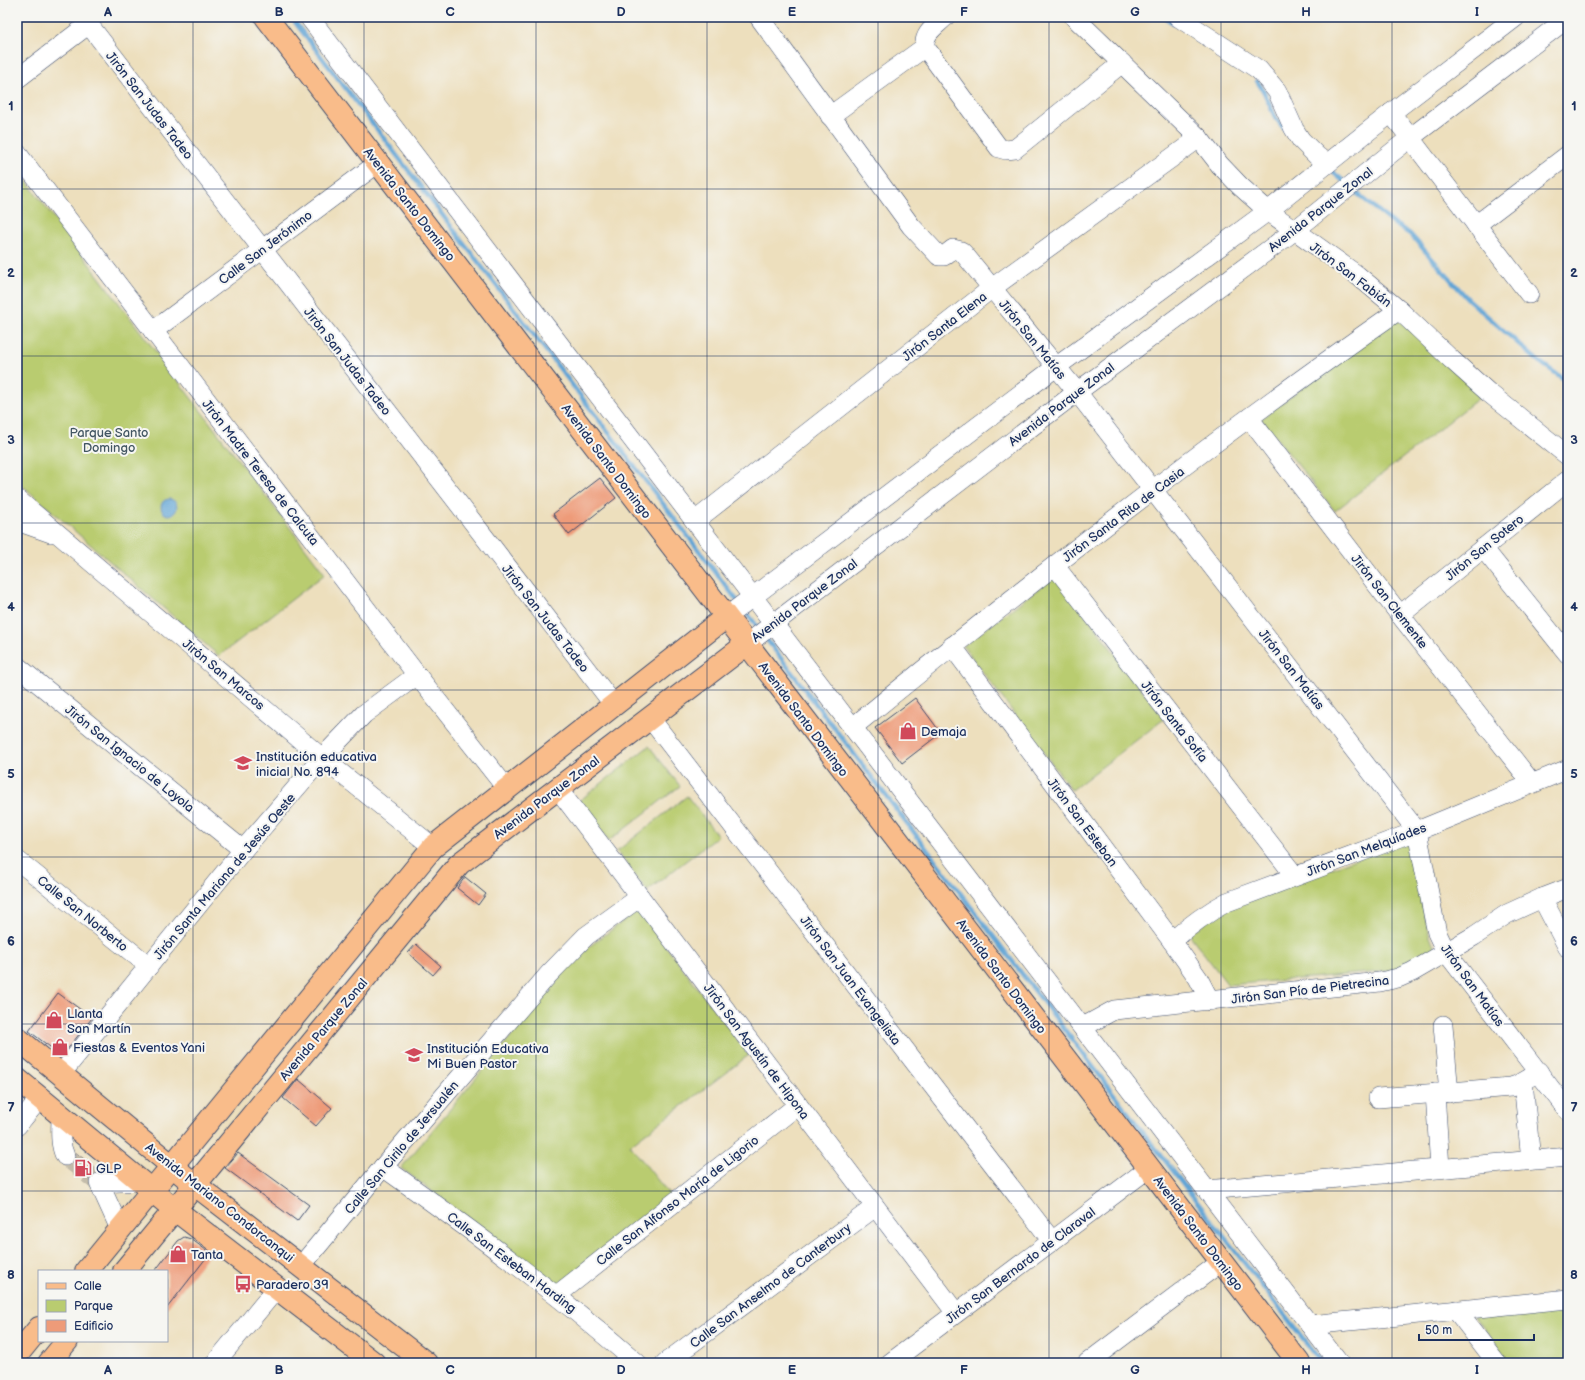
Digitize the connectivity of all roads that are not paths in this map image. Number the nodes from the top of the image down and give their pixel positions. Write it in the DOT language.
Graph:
graph roads {
  1 [pos="266,17"];
  2 [pos="309,17"];
  3 [pos="759,17"];
  4 [pos="945,17"];
  5 [pos="1074,17"];
  6 [pos="1178,17"];
  7 [pos="1516,17"];
  8 [pos="1568,18"];
  9 [pos="86,21"];
  10 [pos="924,47"];
  11 [pos="1122,63"];
  12 [pos="17,79"];
  13 [pos="1391,113"];
  14 [pos="830,116"];
  15 [pos="1199,138"];
  16 [pos="1410,138"];
  17 [pos="17,153"];
  18 [pos="1568,155"];
  19 [pos="378,163"];
  20 [pos="1328,163"];
  21 [pos="1268,211"];
  22 [pos="1476,224"];
  23 [pos="1294,231"];
  24 [pos="262,249"];
  25 [pos="992,288"];
  26 [pos="1529,294"];
  27 [pos="1399,310"];
  28 [pos="153,331"];
  29 [pos="1056,367"];
  30 [pos="1077,392"];
  31 [pos="1249,418"];
  32 [pos="1568,456"];
  33 [pos="1568,480"];
  34 [pos="1153,490"];
  35 [pos="17,499"];
  36 [pos="17,521"];
  37 [pos="695,521"];
  38 [pos="62,537"];
  39 [pos="1483,548"];
  40 [pos="1055,566"];
  41 [pos="753,596"];
  42 [pos="1400,615"];
  43 [pos="726,617"];
  44 [pos="774,623"];
  45 [pos="747,644"];
  46 [pos="952,646"];
  47 [pos="1568,654"];
  48 [pos="17,666"];
  49 [pos="417,675"];
  50 [pos="614,705"];
  51 [pos="650,718"];
  52 [pos="853,727"];
  53 [pos="322,758"];
  54 [pos="1568,769"];
  55 [pos="1532,783"];
  56 [pos="507,789"];
  57 [pos="558,789"];
  58 [pos="1417,831"];
  59 [pos="433,847"];
  60 [pos="243,850"];
  61 [pos="17,860"];
  62 [pos="1295,876"];
  63 [pos="1568,888"];
  64 [pos="640,897"];
  65 [pos="1542,898"];
  66 [pos="1172,941"];
  67 [pos="1568,948"];
  68 [pos="1446,952"];
  69 [pos="149,966"];
  70 [pos="1210,1001"];
  71 [pos="1443,1025"];
  72 [pos="1083,1027"];
  73 [pos="17,1038"];
  74 [pos="1539,1072"];
  75 [pos="61,1074"];
  76 [pos="17,1079"];
  77 [pos="1523,1082"];
  78 [pos="82,1091"];
  79 [pos="1442,1093"];
  80 [pos="40,1098"];
  81 [pos="1378,1098"];
  82 [pos="798,1105"];
  83 [pos="1568,1111"];
  84 [pos="61,1115"];
  85 [pos="17,1126"];
  86 [pos="198,1134"];
  87 [pos="220,1153"];
  88 [pos="65,1156"];
  89 [pos="1568,1157"];
  90 [pos="1531,1160"];
  91 [pos="172,1165"];
  92 [pos="383,1167"];
  93 [pos="1149,1168"];
  94 [pos="1440,1168"];
  95 [pos="194,1184"];
  96 [pos="147,1186"];
  97 [pos="1207,1190"];
  98 [pos="875,1207"];
  99 [pos="174,1209"];
  100 [pos="120,1229"];
  101 [pos="1052,1241"];
  102 [pos="1221,1262"];
  103 [pos="301,1266"];
  104 [pos="87,1270"];
  105 [pos="125,1270"];
  106 [pos="277,1288"];
  107 [pos="557,1295"];
  108 [pos="1568,1299"];
  109 [pos="1456,1310"];
  110 [pos="956,1313"];
  111 [pos="1310,1325"];
  112 [pos="38,1329"];
  113 [pos="66,1342"];
  114 [pos="17,1355"];
  115 [pos="1293,1361"];
  116 [pos="372,1362"];
  117 [pos="49,1363"];
  118 [pos="215,1363"];
  119 [pos="426,1363"];
  120 [pos="637,1363"];
  121 [pos="665,1363"];
  122 [pos="890,1363"];
  123 [pos="1087,1363"];
  124 [pos="1339,1363"];
  125 [pos="1497,1363"];
  1 -- 19 [label="main road, Avenida Santo Domingo"];
  2 -- 37 [label="street"];
  3 -- 14 [label="street"];
  4 -- 10 [label="street"];
  5 -- 11 [label="street, Jirón San Fabián"];
  6 -- 20 [label="street"];
  7 -- 13 [label="street"];
  8 -- 16 [label="street, Avenida Parque Zonal"];
  9 -- 12 [label="street"];
  9 -- 24 [label="street, Jirón San Judas Tadeo"];
  10 -- 11 [label="street"];
  10 -- 14 [label="street"];
  11 -- 15 [label="street, Jirón San Fabián"];
  13 -- 16 [label="street"];
  13 -- 20 [label="street"];
  14 -- 25 [label="street, Jirón San Matías"];
  15 -- 21 [label="street, Jirón San Fabián"];
  15 -- 25 [label="street, Jirón Santa Elena"];
  16 -- 22 [label="street"];
  16 -- 23 [label="street, Avenida Parque Zonal"];
  17 -- 28 [label="street, Jirón Madre Teresa de Calcuta"];
  18 -- 22 [label="street"];
  19 -- 24 [label="street, Calle San Jerónimo"];
  19 -- 43 [label="main road, Avenida Santo Domingo"];
  20 -- 21 [label="street"];
  21 -- 23 [label="street, Jirón San Fabián"];
  21 -- 29 [label="street"];
  22 -- 26 [label="street"];
  23 -- 27 [label="street, Jirón San Fabián"];
  23 -- 30 [label="street, Avenida Parque Zonal"];
  24 -- 28 [label="street, Calle San Jerónimo"];
  24 -- 50 [label="street, Jirón San Judas Tadeo"];
  25 -- 29 [label="street, Jirón San Matías"];
  25 -- 37 [label="street, Jirón Santa Elena"];
  27 -- 31 [label="street, Jirón Santa Rita de Casia"];
  27 -- 32 [label="street, Jirón San Fabián"];
  28 -- 49 [label="street, Jirón Madre Teresa de Calcuta"];
  29 -- 30 [label="street, Jirón San Matías"];
  29 -- 41 [label="street"];
  30 -- 34 [label="street, Jirón San Matías"];
  30 -- 44 [label="street, Avenida Parque Zonal"];
  31 -- 34 [label="street, Jirón Santa Rita de Casia"];
  31 -- 42 [label="street, Jirón San Clemente"];
  33 -- 39 [label="street, Jirón San Sotero"];
  34 -- 40 [label="street, Jirón Santa Rita de Casia"];
  34 -- 58 [label="street, Jirón San Matías"];
  35 -- 38 [label="street, Jirón San Marcos"];
  36 -- 38 [label="street"];
  37 -- 41 [label="street"];
  38 -- 53 [label="street, Jirón San Marcos"];
  39 -- 42 [label="street, Jirón San Sotero"];
  39 -- 47 [label="street"];
  40 -- 46 [label="street, Jirón Santa Rita de Casia"];
  40 -- 62 [label="street, Jirón Santa Sofía"];
  41 -- 43 [label="street"];
  41 -- 44 [label="street"];
  42 -- 55 [label="street, Jirón San Clemente"];
  43 -- 45 [label="main road, Avenida Santo Domingo"];
  43 -- 50 [label="main road"];
  44 -- 45 [label="street, Avenida Parque Zonal"];
  44 -- 52 [label="street"];
  45 -- 51 [label="main road, Avenida Parque Zonal"];
  45 -- 93 [label="main road, Avenida Santo Domingo"];
  46 -- 52 [label="street, Jirón Santa Rita de Casia"];
  46 -- 66 [label="street, Jirón San Esteban"];
  48 -- 60 [label="street, Jirón San Ignacio de Loyola"];
  49 -- 53 [label="street, Jirón Santa Mariana de Jesús Oeste"];
  49 -- 56 [label="street, Jirón Madre Teresa de Calcuta"];
  50 -- 56 [label="main road"];
  51 -- 57 [label="main road, Avenida Parque Zonal"];
  51 -- 101 [label="street, Jirón San Juan Evangelista"];
  52 -- 72 [label="street"];
  53 -- 59 [label="street, Jirón San Marcos"];
  53 -- 60 [label="street, Jirón Santa Mariana de Jesús Oeste"];
  54 -- 55 [label="street, Jirón San Melquíades"];
  55 -- 58 [label="street, Jirón San Melquíades"];
  56 -- 59 [label="main road"];
  57 -- 64 [label="street, Jirón San Agustín de Hipona"];
  57 -- 87 [label="main road, Avenida Parque Zonal"];
  58 -- 62 [label="street, Jirón San Melquíades"];
  58 -- 68 [label="street, Jirón San Matías"];
  59 -- 86 [label="main road"];
  60 -- 69 [label="street, Jirón Santa Mariana de Jesús Oeste"];
  61 -- 69 [label="street, Calle San Norberto"];
  62 -- 66 [label="street, Jirón San Melquíades"];
  63 -- 65 [label="street, Jirón San Pío de Pietrecina"];
  64 -- 82 [label="street, Jirón San Agustín de Hipona"];
  64 -- 92 [label="street, Calle San Cirilo de Jersualén"];
  65 -- 67 [label="street"];
  65 -- 68 [label="street, Jirón San Pío de Pietrecina"];
  66 -- 70 [label="street, Jirón San Esteban"];
  68 -- 70 [label="street, Jirón San Pío de Pietrecina"];
  68 -- 74 [label="street, Jirón San Matías"];
  69 -- 75 [label="street, Jirón Santa Mariana de Jesús Oeste"];
  70 -- 72 [label="street, Jirón San Pío de Pietrecina"];
  71 -- 79 [label="street"];
  72 -- 97 [label="street"];
  73 -- 75 [label="main road, Avenida Mariano Condorcanqui"];
  74 -- 77 [label="street"];
  74 -- 83 [label="street, Jirón San Matías"];
  75 -- 78 [label="main road, Avenida Mariano Condorcanqui"];
  76 -- 80 [label="main road"];
  77 -- 79 [label="street"];
  77 -- 90 [label="street"];
  78 -- 84 [label="main road"];
  78 -- 91 [label="main road, Avenida Mariano Condorcanqui"];
  79 -- 81 [label="street"];
  79 -- 94 [label="street"];
  80 -- 84 [label="main road"];
  80 -- 85 [label="street"];
  82 -- 98 [label="street, Jirón San Agustín de Hipona"];
  82 -- 107 [label="street, Calle San Alfonso María de Ligorio"];
  84 -- 88 [label="street"];
  84 -- 96 [label="main road"];
  86 -- 87 [label="main road"];
  86 -- 91 [label="main road"];
  87 -- 95 [label="main road, Avenida Parque Zonal"];
  89 -- 90 [label="street"];
  90 -- 94 [label="street"];
  91 -- 95 [label="main road, Avenida Mariano Condorcanqui"];
  91 -- 96 [label="main road"];
  92 -- 103 [label="street, Calle San Cirilo de Jersualén"];
  92 -- 107 [label="street, Calle San Esteban Harding"];
  93 -- 101 [label="street, Jirón San Bernardo de Claraval"];
  93 -- 102 [label="main road, Avenida Santo Domingo"];
  94 -- 97 [label="street"];
  95 -- 99 [label="main road, Avenida Parque Zonal"];
  95 -- 103 [label="main road, Avenida Mariano Condorcanqui"];
  96 -- 99 [label="main road"];
  96 -- 100 [label="main road"];
  96 -- 100 [label="street"];
  97 -- 111 [label="street"];
  98 -- 110 [label="street, Jirón San Agustín de Hipona"];
  98 -- 121 [label="street, Calle San Anselmo de Canterbury"];
  99 -- 105 [label="main road, Avenida Parque Zonal"];
  99 -- 106 [label="main road"];
  100 -- 104 [label="main road"];
  101 -- 110 [label="street, Jirón San Bernardo de Claraval"];
  102 -- 115 [label="main road, Avenida Santo Domingo"];
  102 -- 123 [label="street"];
  103 -- 119 [label="main road, Avenida Mariano Condorcanqui"];
  106 -- 116 [label="main road"];
  106 -- 118 [label="street"];
  107 -- 120 [label="street, Calle San Esteban Harding"];
  108 -- 109 [label="street"];
  109 -- 111 [label="street"];
  109 -- 125 [label="street"];
  110 -- 122 [label="street, Jirón San Bernardo de Claraval"];
  111 -- 124 [label="street"];
  112 -- 114 [label="main road"];
  113 -- 117 [label="main road"];
}
